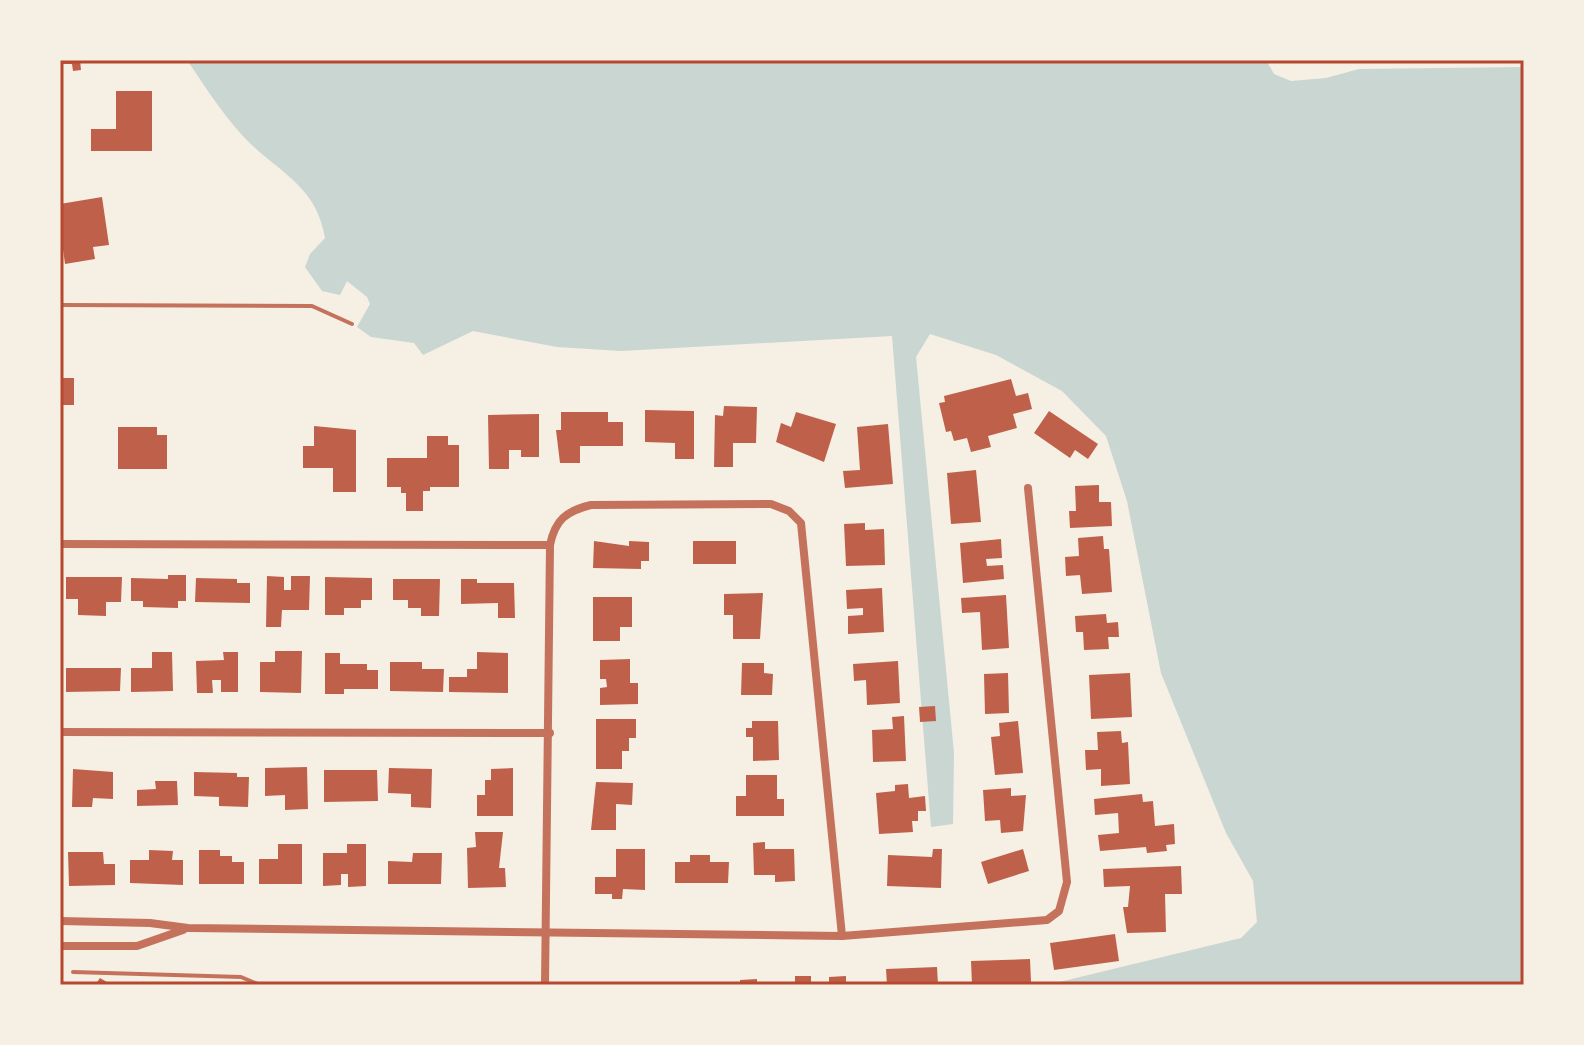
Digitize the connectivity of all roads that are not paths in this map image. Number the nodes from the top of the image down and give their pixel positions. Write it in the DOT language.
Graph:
graph roads {
  1 [pos="60,305"];
  2 [pos="352,324"];
  3 [pos="1028,488"];
  4 [pos="60,544"];
  5 [pos="550,545"];
  6 [pos="60,732"];
  7 [pos="550,733"];
  8 [pos="60,921"];
  9 [pos="188,928"];
  10 [pos="545,935"];
  11 [pos="842,936"];
  12 [pos="60,946"];
  13 [pos="73,972"];
  14 [pos="260,985"];
  15 [pos="545,985"];
  1 -- 2 [label="lane"];
  3 -- 11 [label="street"];
  4 -- 5 [label="street"];
  5 -- 7 [label="street"];
  5 -- 11 [label="street"];
  6 -- 7 [label="street"];
  7 -- 10 [label="street"];
  8 -- 9 [label="street"];
  9 -- 10 [label="street"];
  9 -- 12 [label="street"];
  10 -- 11 [label="street"];
  10 -- 15 [label="street"];
  13 -- 14 [label="lane"];
}
